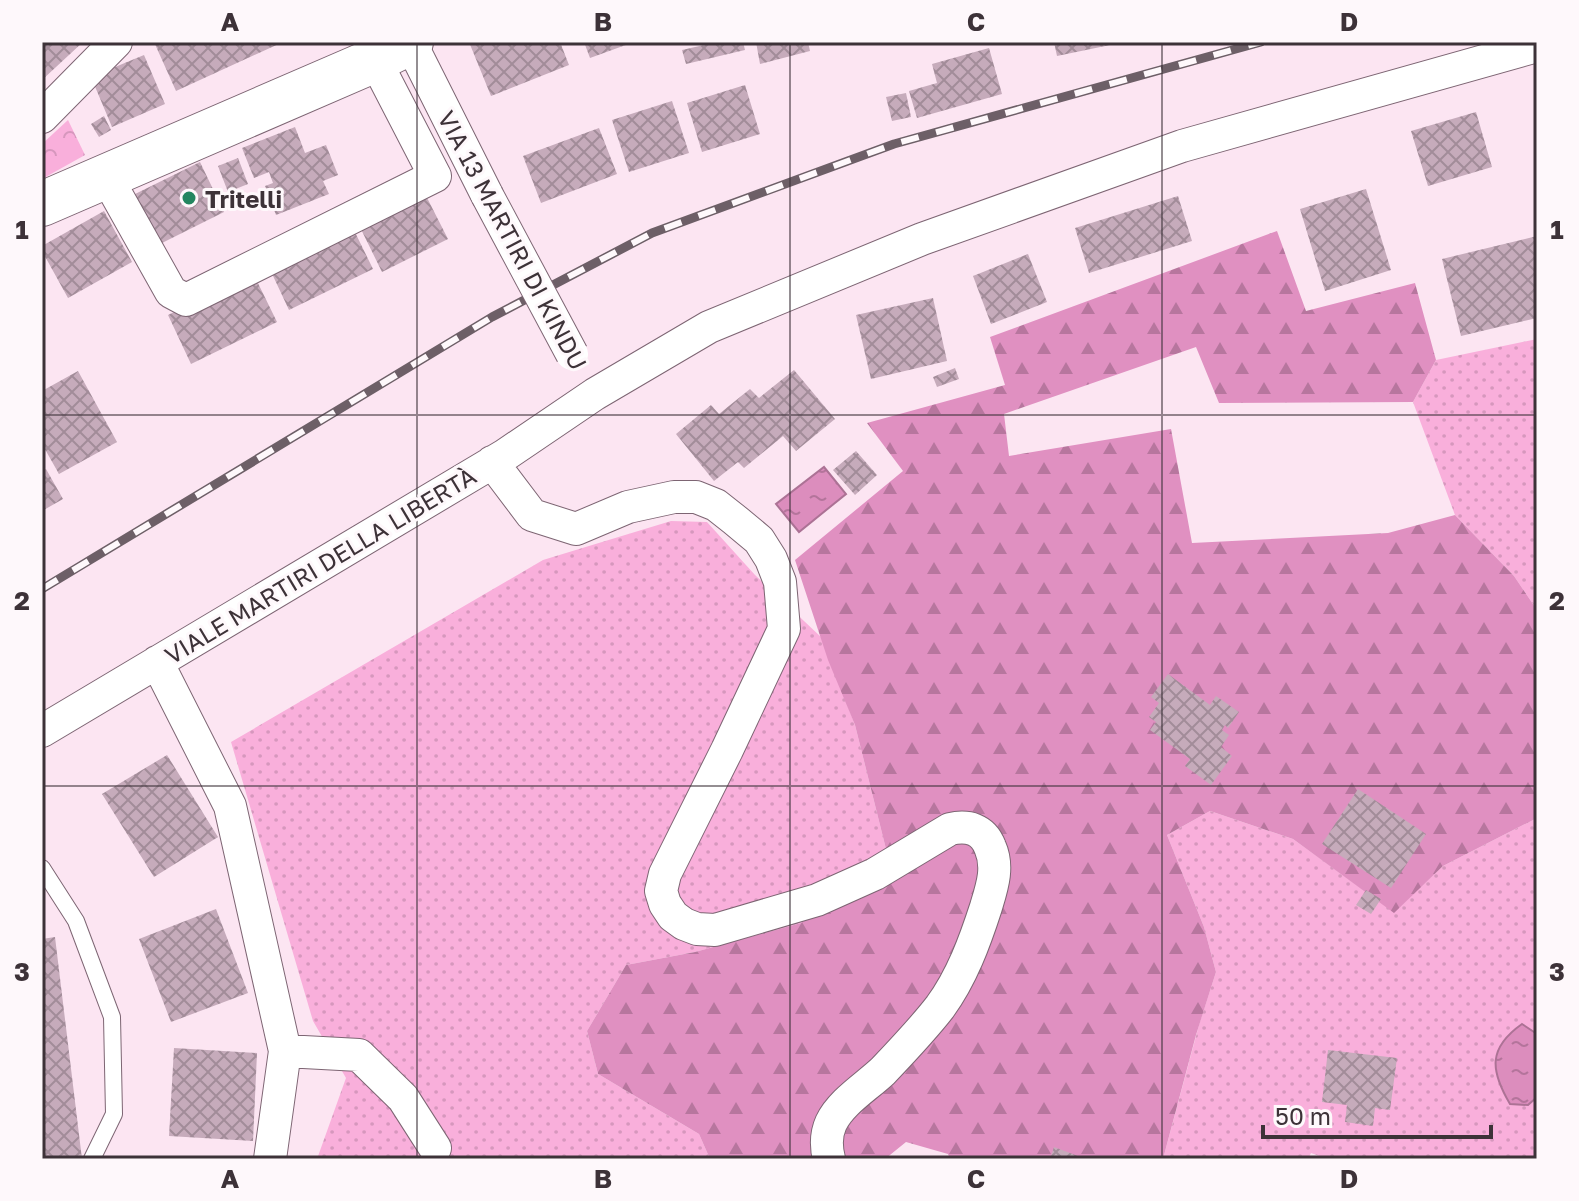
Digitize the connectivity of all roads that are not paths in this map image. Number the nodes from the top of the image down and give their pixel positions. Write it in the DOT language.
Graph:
graph roads {
  1 [pos="116,42"];
  2 [pos="1537,46"];
  3 [pos="399,48"];
  4 [pos="42,117"];
  5 [pos="106,176"];
  6 [pos="42,204"];
  7 [pos="595,394"];
  8 [pos="492,462"];
  9 [pos="157,662"];
  10 [pos="42,731"];
  11 [pos="42,868"];
  12 [pos="285,1051"];
  13 [pos="435,1148"];
  14 [pos="92,1159"];
  15 [pos="270,1159"];
  16 [pos="829,1159"];
  1 -- 4 [label="street"];
  2 -- 7 [label="street, VIA 13 MARTIRI DI KINDU"];
  3 -- 5 [label="main road"];
  3 -- 5 [label="street"];
  3 -- 7 [label="street, VIA 13 MARTIRI DI KINDU, bridge"];
  5 -- 6 [label="main road"];
  7 -- 8 [label="street, VIALE MARTIRI DELLA LIBERTÀ"];
  8 -- 9 [label="street, VIALE MARTIRI DELLA LIBERTÀ"];
  8 -- 16 [label="street"];
  9 -- 10 [label="street, VIALE MARTIRI DELLA LIBERTÀ"];
  9 -- 12 [label="street"];
  11 -- 14 [label="lane"];
  12 -- 13 [label="street"];
  12 -- 15 [label="street"];
}
